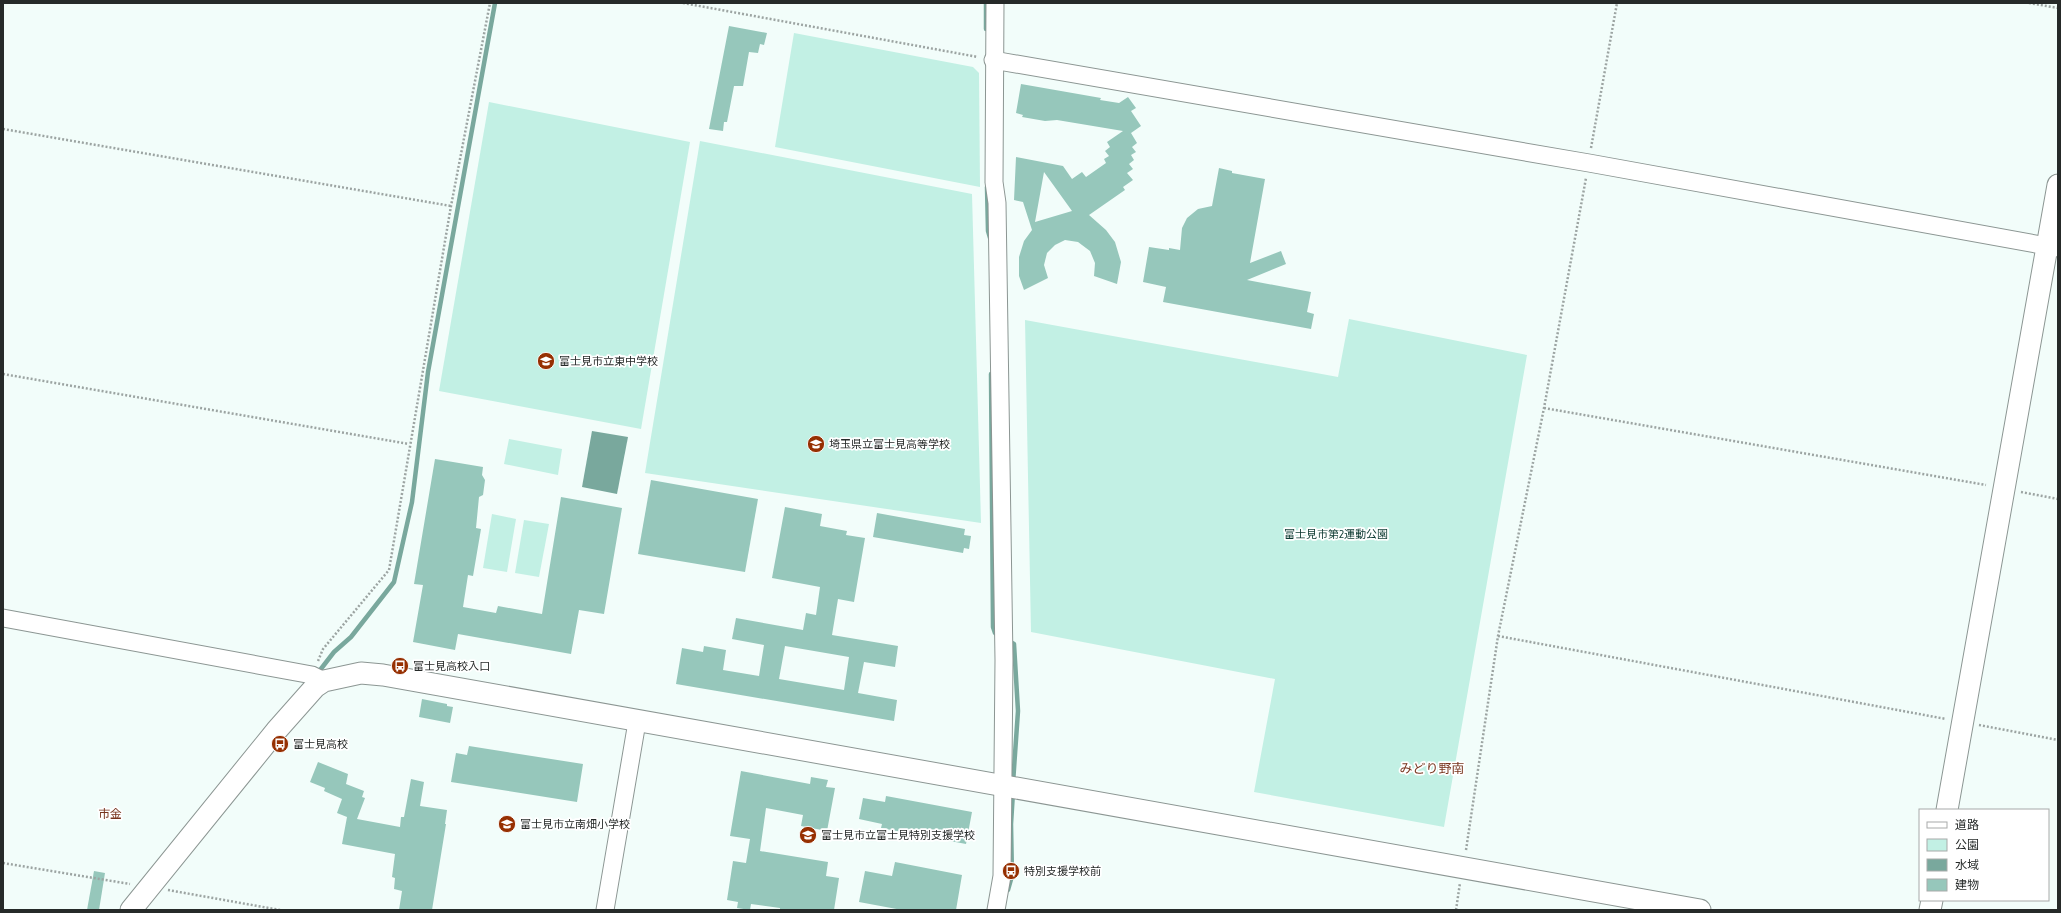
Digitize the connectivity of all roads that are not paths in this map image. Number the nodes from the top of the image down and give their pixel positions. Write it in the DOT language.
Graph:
graph roads {
  1 [pos="995,3"];
  2 [pos="994,60"];
  3 [pos="2058,185"];
  4 [pos="2053,247"];
  5 [pos="3,618"];
  6 [pos="318,678"];
  7 [pos="637,722"];
  8 [pos="1002,786"];
  9 [pos="1947,809"];
  10 [pos="131,910"];
  11 [pos="605,910"];
  12 [pos="996,910"];
  13 [pos="1700,910"];
  1 -- 2 [label="street"];
  2 -- 4 [label="street"];
  2 -- 8 [label="street"];
  3 -- 4 [label="street"];
  4 -- 9 [label="street"];
  5 -- 6 [label="street"];
  6 -- 7 [label="street"];
  6 -- 10 [label="street"];
  7 -- 8 [label="street"];
  7 -- 11 [label="street"];
  8 -- 12 [label="street"];
  8 -- 13 [label="street"];
}
